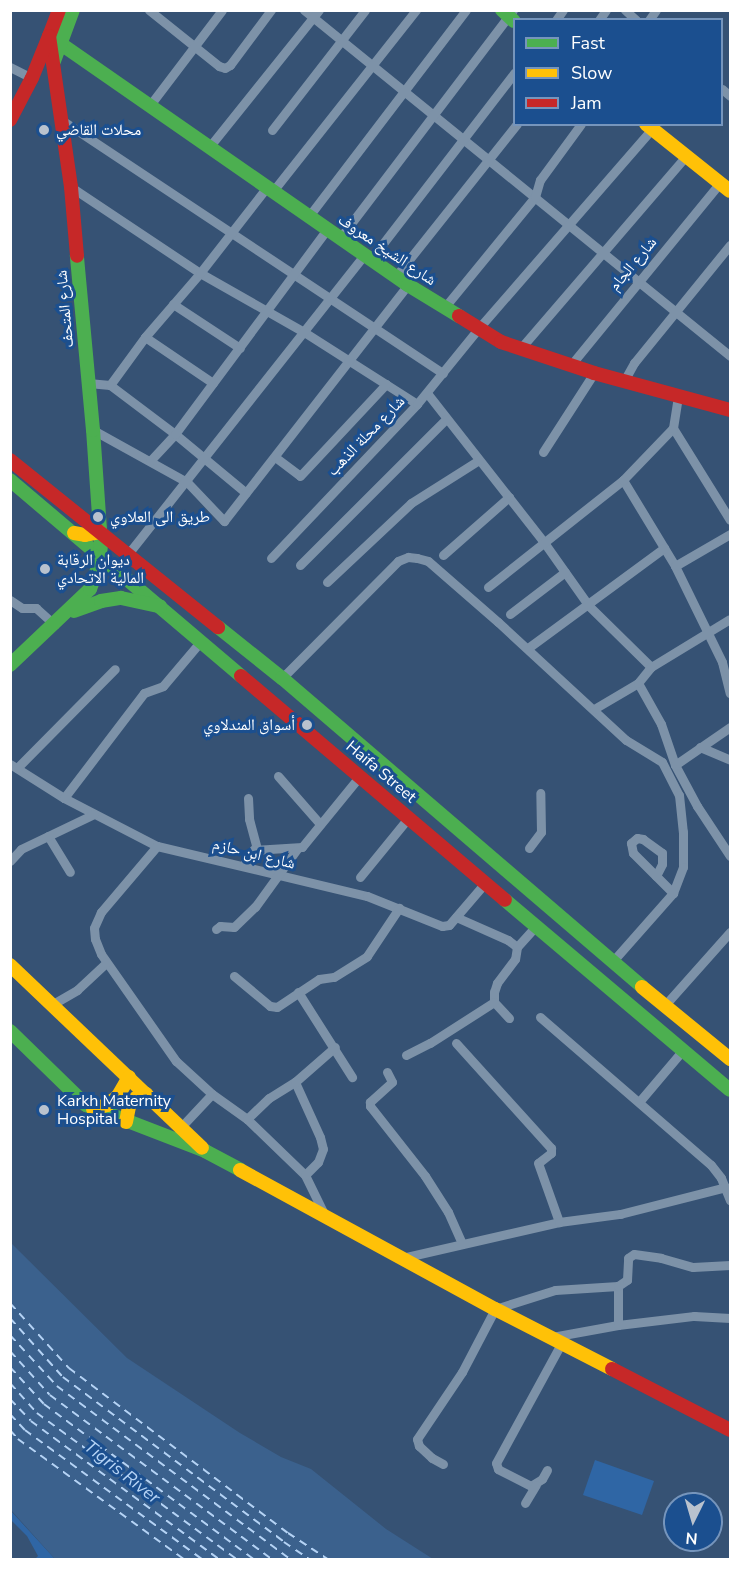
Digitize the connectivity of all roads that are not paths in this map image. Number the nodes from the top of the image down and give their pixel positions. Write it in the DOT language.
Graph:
graph roads {
  1 [pos="59,10"];
  2 [pos="73,10"];
  3 [pos="149,10"];
  4 [pos="169,10"];
  5 [pos="222,10"];
  6 [pos="271,10"];
  7 [pos="304,10"];
  8 [pos="365,10"];
  9 [pos="416,10"];
  10 [pos="466,10"];
  11 [pos="316,14"];
  12 [pos="509,14"];
  13 [pos="162,20"];
  14 [pos="55,40"];
  15 [pos="342,40"];
  16 [pos="194,47"];
  17 [pos="54,61"];
  18 [pos="373,65"];
  19 [pos="10,67"];
  20 [pos="513,73"];
  21 [pos="33,76"];
  22 [pos="405,91"];
  23 [pos="150,105"];
  24 [pos="432,114"];
  25 [pos="10,120"];
  26 [pos="63,121"];
  27 [pos="515,126"];
  28 [pos="580,126"];
  29 [pos="649,127"];
  30 [pos="272,130"];
  31 [pos="462,139"];
  32 [pos="210,146"];
  33 [pos="686,156"];
  34 [pos="488,160"];
  35 [pos="71,187"];
  36 [pos="725,187"];
  37 [pos="270,189"];
  38 [pos="535,197"];
  39 [pos="309,216"];
  40 [pos="569,224"];
  41 [pos="327,229"];
  42 [pos="231,233"];
  43 [pos="340,238"];
  44 [pos="730,245"];
  45 [pos="603,252"];
  46 [pos="368,256"];
  47 [pos="200,273"];
  48 [pos="294,274"];
  49 [pos="396,276"];
  50 [pos="638,280"];
  51 [pos="408,285"];
  52 [pos="331,298"];
  53 [pos="173,304"];
  54 [pos="444,308"];
  55 [pos="676,311"];
  56 [pos="266,312"];
  57 [pos="376,329"];
  58 [pos="478,329"];
  59 [pos="304,332"];
  60 [pos="145,336"];
  61 [pos="240,348"];
  62 [pos="520,349"];
  63 [pos="730,356"];
  64 [pos="350,362"];
  65 [pos="570,366"];
  66 [pos="443,373"];
  67 [pos="594,373"];
  68 [pos="624,381"];
  69 [pos="88,383"];
  70 [pos="213,383"];
  71 [pos="386,384"];
  72 [pos="110,385"];
  73 [pos="427,393"];
  74 [pos="678,396"];
  75 [pos="417,404"];
  76 [pos="730,410"];
  77 [pos="446,419"];
  78 [pos="673,428"];
  79 [pos="93,430"];
  80 [pos="175,434"];
  81 [pos="543,452"];
  82 [pos="275,457"];
  83 [pos="203,459"];
  84 [pos="10,460"];
  85 [pos="150,460"];
  86 [pos="478,460"];
  87 [pos="10,480"];
  88 [pos="623,480"];
  89 [pos="187,482"];
  90 [pos="246,493"];
  91 [pos="509,497"];
  92 [pos="730,520"];
  93 [pos="100,532"];
  94 [pos="74,533"];
  95 [pos="730,534"];
  96 [pos="543,541"];
  97 [pos="664,548"];
  98 [pos="123,550"];
  99 [pos="443,555"];
  100 [pos="271,558"];
  101 [pos="103,559"];
  102 [pos="300,565"];
  103 [pos="675,566"];
  104 [pos="565,572"];
  105 [pos="327,582"];
  106 [pos="488,587"];
  107 [pos="10,600"];
  108 [pos="160,606"];
  109 [pos="589,606"];
  110 [pos="510,614"];
  111 [pos="730,619"];
  112 [pos="59,621"];
  113 [pos="708,631"];
  114 [pos="201,641"];
  115 [pos="528,648"];
  116 [pos="726,661"];
  117 [pos="10,665"];
  118 [pos="651,667"];
  119 [pos="115,669"];
  120 [pos="282,678"];
  121 [pos="638,683"];
  122 [pos="730,693"];
  123 [pos="594,709"];
  124 [pos="730,727"];
  125 [pos="700,747"];
  126 [pos="730,760"];
  127 [pos="675,765"];
  128 [pos="14,766"];
  129 [pos="278,776"];
  130 [pos="360,776"];
  131 [pos="540,793"];
  132 [pos="64,798"];
  133 [pos="248,798"];
  134 [pos="94,814"];
  135 [pos="409,818"];
  136 [pos="320,825"];
  137 [pos="48,836"];
  138 [pos="157,846"];
  139 [pos="529,848"];
  140 [pos="257,849"];
  141 [pos="297,849"];
  142 [pos="730,856"];
  143 [pos="10,861"];
  144 [pos="243,866"];
  145 [pos="70,872"];
  146 [pos="278,873"];
  147 [pos="656,876"];
  148 [pos="360,877"];
  149 [pos="485,883"];
  150 [pos="673,893"];
  151 [pos="399,908"];
  152 [pos="456,917"];
  153 [pos="536,926"];
  154 [pos="216,929"];
  155 [pos="730,932"];
  156 [pos="516,948"];
  157 [pos="612,962"];
  158 [pos="106,963"];
  159 [pos="10,965"];
  160 [pos="234,976"];
  161 [pos="298,992"];
  162 [pos="494,1002"];
  163 [pos="53,1004"];
  164 [pos="664,1005"];
  165 [pos="540,1017"];
  166 [pos="509,1018"];
  167 [pos="10,1031"];
  168 [pos="456,1044"];
  169 [pos="335,1047"];
  170 [pos="683,1050"];
  171 [pos="406,1055"];
  172 [pos="730,1059"];
  173 [pos="387,1072"];
  174 [pos="129,1077"];
  175 [pos="351,1077"];
  176 [pos="295,1082"];
  177 [pos="730,1090"];
  178 [pos="146,1094"];
  179 [pos="212,1094"];
  180 [pos="639,1102"];
  181 [pos="93,1109"];
  182 [pos="248,1119"];
  183 [pos="126,1122"];
  184 [pos="181,1127"];
  185 [pos="205,1151"];
  186 [pos="305,1175"];
  187 [pos="726,1187"];
  188 [pos="730,1200"];
  189 [pos="326,1218"];
  190 [pos="560,1222"];
  191 [pos="462,1244"];
  192 [pos="402,1258"];
  193 [pos="730,1265"];
  194 [pos="618,1286"];
  195 [pos="495,1308"];
  196 [pos="730,1318"];
  197 [pos="618,1325"];
  198 [pos="557,1339"];
  199 [pos="730,1430"];
  200 [pos="443,1464"];
  201 [pos="547,1470"];
  202 [pos="536,1485"];
  203 [pos="525,1503"];
  1 -- 14 [label="main road"];
  2 -- 14 [label="main road"];
  3 -- 13 [label="street"];
  4 -- 13 [label="street"];
  5 -- 16 [label="street"];
  6 -- 16 [label="street"];
  7 -- 11 [label="street"];
  8 -- 15 [label="street"];
  9 -- 18 [label="street"];
  10 -- 22 [label="street"];
  11 -- 15 [label="street"];
  11 -- 32 [label="street"];
  12 -- 24 [label="street"];
  13 -- 16 [label="street"];
  14 -- 17 [label="main road"];
  14 -- 21 [label="main road"];
  14 -- 23 [label="main road, شارع الشيخ معروف"];
  15 -- 18 [label="street"];
  15 -- 30 [label="street"];
  16 -- 23 [label="street"];
  17 -- 21 [label="main road"];
  17 -- 26 [label="main road, شارع المتحف"];
  18 -- 22 [label="street"];
  18 -- 37 [label="street"];
  19 -- 21 [label="street"];
  20 -- 31 [label="street"];
  21 -- 25 [label="main road"];
  22 -- 24 [label="street"];
  22 -- 39 [label="street"];
  23 -- 32 [label="main road, شارع الشيخ معروف"];
  24 -- 31 [label="street"];
  24 -- 43 [label="street"];
  26 -- 35 [label="main road, شارع المتحف"];
  26 -- 42 [label="street"];
  27 -- 34 [label="street"];
  28 -- 38 [label="street"];
  29 -- 33 [label="main road"];
  29 -- 40 [label="street, شارع محلة الذهب"];
  31 -- 34 [label="street"];
  31 -- 46 [label="street"];
  32 -- 37 [label="main road, شارع الشيخ معروف"];
  33 -- 36 [label="main road"];
  33 -- 45 [label="street"];
  34 -- 38 [label="street"];
  34 -- 49 [label="street"];
  35 -- 47 [label="street"];
  35 -- 69 [label="main road, شارع المتحف"];
  36 -- 50 [label="street, شارع الجام"];
  37 -- 39 [label="main road, شارع الشيخ معروف"];
  37 -- 42 [label="street"];
  38 -- 40 [label="street"];
  38 -- 54 [label="street"];
  39 -- 41 [label="main road, شارع الشيخ معروف"];
  40 -- 45 [label="street"];
  40 -- 58 [label="street, شارع محلة الذهب"];
  41 -- 43 [label="main road, شارع الشيخ معروف"];
  41 -- 48 [label="street"];
  42 -- 47 [label="street"];
  42 -- 48 [label="street"];
  43 -- 46 [label="main road, شارع الشيخ معروف"];
  44 -- 55 [label="street"];
  45 -- 50 [label="street"];
  45 -- 62 [label="street"];
  46 -- 49 [label="main road, شارع الشيخ معروف"];
  46 -- 52 [label="street"];
  47 -- 53 [label="street"];
  47 -- 56 [label="street"];
  48 -- 52 [label="street"];
  48 -- 56 [label="street"];
  49 -- 51 [label="main road, شارع الشيخ معروف"];
  50 -- 55 [label="street"];
  50 -- 65 [label="street, شارع الجام"];
  51 -- 54 [label="main road, شارع الشيخ معروف"];
  51 -- 57 [label="street"];
  52 -- 57 [label="street"];
  52 -- 59 [label="street"];
  53 -- 60 [label="street"];
  53 -- 61 [label="street"];
  54 -- 58 [label="main road, شارع الشيخ معروف"];
  55 -- 63 [label="street"];
  55 -- 68 [label="street"];
  56 -- 59 [label="street"];
  56 -- 61 [label="street"];
  57 -- 64 [label="street"];
  57 -- 66 [label="street"];
  58 -- 62 [label="main road, شارع الشيخ معروف"];
  58 -- 66 [label="street, شارع محلة الذهب"];
  59 -- 64 [label="street"];
  59 -- 83 [label="street"];
  60 -- 70 [label="street"];
  60 -- 72 [label="street"];
  61 -- 70 [label="street"];
  62 -- 65 [label="main road, شارع الشيخ معروف"];
  64 -- 71 [label="street"];
  64 -- 82 [label="street"];
  65 -- 67 [label="main road, شارع الشيخ معروف"];
  66 -- 73 [label="street, شارع محلة الذهب"];
  67 -- 68 [label="main road, شارع الشيخ معروف"];
  67 -- 81 [label="street"];
  68 -- 74 [label="main road, شارع الشيخ معروف"];
  69 -- 72 [label="street"];
  69 -- 79 [label="main road, شارع المتحف"];
  70 -- 80 [label="street"];
  71 -- 75 [label="street"];
  71 -- 82 [label="street"];
  72 -- 80 [label="street"];
  73 -- 75 [label="street, شارع محلة الذهب"];
  73 -- 77 [label="street"];
  74 -- 76 [label="main road, شارع الشيخ معروف"];
  74 -- 78 [label="street"];
  75 -- 100 [label="street, شارع محلة الذهب"];
  77 -- 86 [label="street"];
  77 -- 102 [label="street"];
  78 -- 88 [label="street"];
  78 -- 92 [label="street"];
  79 -- 85 [label="street"];
  79 -- 93 [label="main road, شارع المتحف"];
  80 -- 83 [label="street"];
  80 -- 85 [label="street"];
  82 -- 90 [label="street"];
  83 -- 89 [label="street"];
  83 -- 90 [label="street"];
  84 -- 93 [label="main road, Haifa Street"];
  85 -- 89 [label="street"];
  86 -- 91 [label="street"];
  86 -- 105 [label="street"];
  87 -- 94 [label="main road, Haifa Street"];
  88 -- 96 [label="street"];
  88 -- 97 [label="street"];
  89 -- 90 [label="street"];
  89 -- 98 [label="street"];
  91 -- 96 [label="street"];
  91 -- 99 [label="street"];
  93 -- 94 [label="main road"];
  93 -- 98 [label="main road, Haifa Street"];
  93 -- 101 [label="main road, شارع المتحف"];
  94 -- 101 [label="main road, Haifa Street"];
  95 -- 103 [label="street"];
  96 -- 104 [label="street"];
  96 -- 106 [label="street"];
  97 -- 103 [label="street"];
  97 -- 109 [label="street"];
  98 -- 101 [label="main road"];
  98 -- 120 [label="main road, Haifa Street"];
  101 -- 108 [label="main road, Haifa Street"];
  101 -- 112 [label="main road"];
  103 -- 113 [label="street"];
  104 -- 109 [label="street"];
  104 -- 110 [label="street"];
  107 -- 112 [label="street"];
  108 -- 112 [label="main road"];
  108 -- 114 [label="main road, Haifa Street"];
  109 -- 115 [label="street"];
  109 -- 118 [label="street"];
  111 -- 113 [label="street"];
  112 -- 117 [label="main road"];
  113 -- 116 [label="street"];
  113 -- 118 [label="street"];
  114 -- 130 [label="main road, Haifa Street"];
  114 -- 132 [label="street"];
  115 -- 120 [label="street"];
  115 -- 123 [label="street"];
  116 -- 122 [label="street"];
  118 -- 121 [label="street"];
  119 -- 128 [label="street"];
  120 -- 157 [label="main road, Haifa Street"];
  121 -- 123 [label="street"];
  121 -- 127 [label="street"];
  123 -- 150 [label="street"];
  124 -- 125 [label="street"];
  125 -- 126 [label="street"];
  125 -- 127 [label="street"];
  127 -- 142 [label="street"];
  128 -- 132 [label="street, شارع ابن حازم"];
  129 -- 136 [label="street"];
  130 -- 135 [label="main road, Haifa Street"];
  130 -- 136 [label="street"];
  131 -- 139 [label="street"];
  132 -- 134 [label="street, شارع ابن حازم"];
  133 -- 140 [label="street"];
  134 -- 137 [label="street"];
  134 -- 138 [label="street, شارع ابن حازم"];
  135 -- 148 [label="street"];
  135 -- 149 [label="main road, Haifa Street"];
  136 -- 141 [label="street"];
  137 -- 143 [label="street"];
  137 -- 145 [label="street"];
  138 -- 144 [label="street, شارع ابن حازم"];
  138 -- 158 [label="street"];
  140 -- 141 [label="street"];
  140 -- 144 [label="street"];
  141 -- 146 [label="street"];
  144 -- 146 [label="street, شارع ابن حازم"];
  146 -- 151 [label="street, شارع ابن حازم"];
  146 -- 154 [label="street"];
  147 -- 150 [label="street"];
  149 -- 152 [label="street"];
  149 -- 153 [label="main road, Haifa Street"];
  150 -- 157 [label="street"];
  151 -- 152 [label="street, شارع ابن حازم"];
  151 -- 161 [label="street"];
  152 -- 156 [label="street"];
  153 -- 156 [label="street"];
  153 -- 170 [label="main road, Haifa Street"];
  155 -- 164 [label="street"];
  156 -- 162 [label="street"];
  157 -- 164 [label="main road, Haifa Street"];
  158 -- 163 [label="street"];
  158 -- 179 [label="street"];
  159 -- 163 [label="main road"];
  160 -- 161 [label="street"];
  161 -- 169 [label="street"];
  162 -- 166 [label="street"];
  162 -- 171 [label="street"];
  163 -- 174 [label="main road"];
  164 -- 172 [label="main road, Haifa Street"];
  165 -- 180 [label="street"];
  167 -- 181 [label="main road"];
  168 -- 190 [label="street"];
  169 -- 175 [label="street"];
  169 -- 176 [label="street"];
  170 -- 177 [label="main road, Haifa Street"];
  170 -- 180 [label="street"];
  173 -- 191 [label="street"];
  174 -- 178 [label="main road"];
  174 -- 181 [label="main road"];
  176 -- 182 [label="street"];
  176 -- 186 [label="street"];
  178 -- 183 [label="main road"];
  178 -- 184 [label="main road"];
  179 -- 182 [label="street"];
  179 -- 184 [label="street"];
  180 -- 187 [label="street"];
  181 -- 183 [label="main road"];
  182 -- 186 [label="street"];
  183 -- 185 [label="main road"];
  184 -- 185 [label="main road"];
  185 -- 189 [label="main road"];
  186 -- 189 [label="street"];
  187 -- 188 [label="street"];
  187 -- 190 [label="street"];
  189 -- 192 [label="main road"];
  190 -- 191 [label="street"];
  191 -- 192 [label="street"];
  192 -- 195 [label="main road"];
  193 -- 194 [label="street"];
  194 -- 195 [label="street"];
  194 -- 197 [label="street"];
  195 -- 198 [label="main road"];
  195 -- 200 [label="street"];
  196 -- 197 [label="street"];
  197 -- 198 [label="street"];
  198 -- 199 [label="main road"];
  198 -- 202 [label="street"];
  201 -- 202 [label="street"];
  202 -- 203 [label="street"];
}
